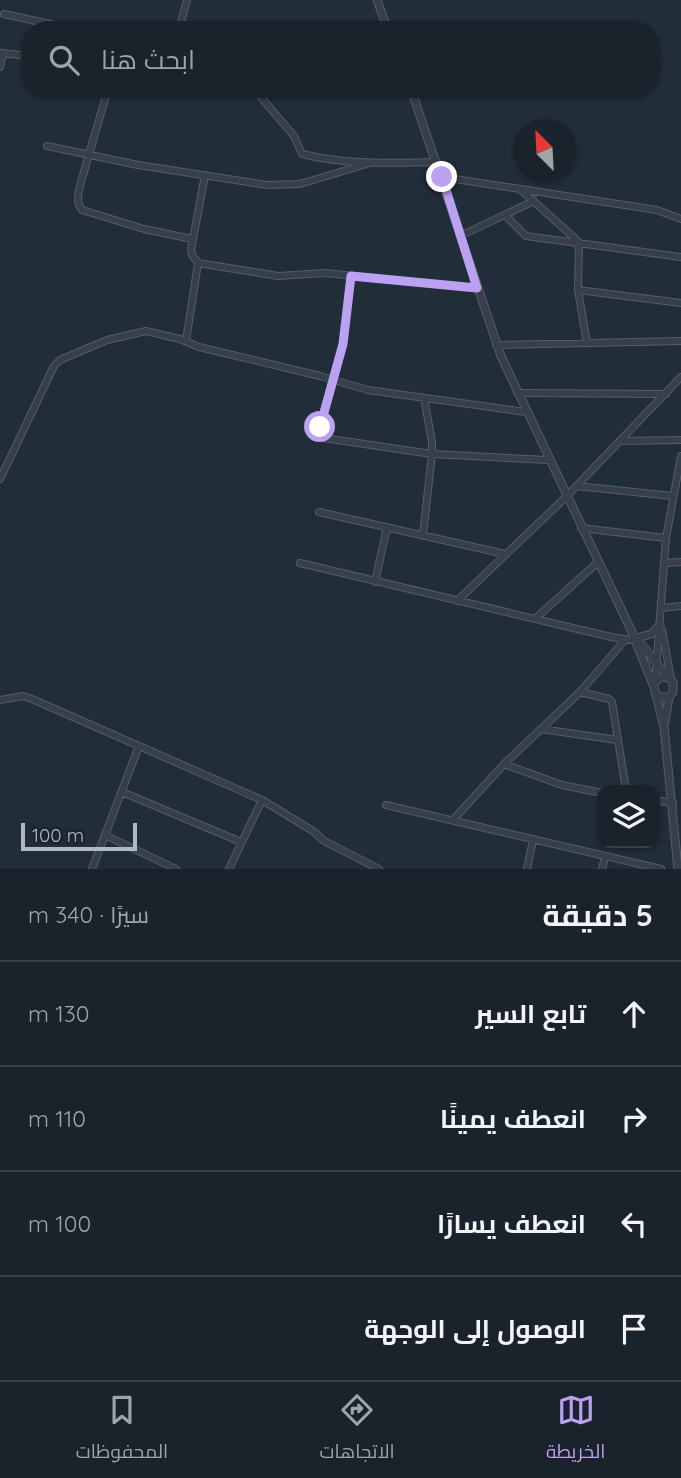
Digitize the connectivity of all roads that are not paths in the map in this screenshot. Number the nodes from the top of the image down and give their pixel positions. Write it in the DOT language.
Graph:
graph roads {
  1 [pos="187,0"];
  2 [pos="377,0"];
  3 [pos="4,14"];
  4 [pos="32,21"];
  5 [pos="181,21"];
  6 [pos="385,21"];
  7 [pos="1,53"];
  8 [pos="21,55"];
  9 [pos="0,67"];
  10 [pos="105,98"];
  11 [pos="262,98"];
  12 [pos="414,98"];
  13 [pos="47,146"];
  14 [pos="88,155"];
  15 [pos="437,162"];
  16 [pos="370,163"];
  17 [pos="205,175"];
  18 [pos="442,177"];
  19 [pos="519,188"];
  20 [pos="534,201"];
  21 [pos="505,215"];
  22 [pos="681,219"];
  23 [pos="460,236"];
  24 [pos="192,239"];
  25 [pos="579,242"];
  26 [pos="681,257"];
  27 [pos="198,263"];
  28 [pos="351,276"];
  29 [pos="477,288"];
  30 [pos="578,290"];
  31 [pos="681,303"];
  32 [pos="186,341"];
  33 [pos="681,341"];
  34 [pos="587,343"];
  35 [pos="496,345"];
  36 [pos="681,377"];
  37 [pos="334,380"];
  38 [pos="681,391"];
  39 [pos="669,392"];
  40 [pos="517,393"];
  41 [pos="425,398"];
  42 [pos="526,412"];
  43 [pos="681,440"];
  44 [pos="621,441"];
  45 [pos="432,454"];
  46 [pos="681,456"];
  47 [pos="548,460"];
  48 [pos="680,467"];
  49 [pos="0,478"];
  50 [pos="576,486"];
  51 [pos="672,495"];
  52 [pos="566,497"];
  53 [pos="318,512"];
  54 [pos="387,527"];
  55 [pos="581,527"];
  56 [pos="423,535"];
  57 [pos="666,538"];
  58 [pos="505,554"];
  59 [pos="598,562"];
  60 [pos="681,562"];
  61 [pos="665,563"];
  62 [pos="300,564"];
  63 [pos="375,582"];
  64 [pos="457,601"];
  65 [pos="681,606"];
  66 [pos="662,608"];
  67 [pos="536,618"];
  68 [pos="660,623"];
  69 [pos="625,640"];
  70 [pos="637,640"];
  71 [pos="655,663"];
  72 [pos="671,680"];
  73 [pos="654,687"];
  74 [pos="681,688"];
  75 [pos="580,692"];
  76 [pos="674,696"];
  77 [pos="0,700"];
  78 [pos="664,727"];
  79 [pos="541,729"];
  80 [pos="617,740"];
  81 [pos="139,746"];
  82 [pos="504,764"];
  83 [pos="625,785"];
  84 [pos="122,792"];
  85 [pos="597,792"];
  86 [pos="262,800"];
  87 [pos="660,801"];
  88 [pos="673,803"];
  89 [pos="386,805"];
  90 [pos="453,820"];
  91 [pos="105,835"];
  92 [pos="533,840"];
  93 [pos="240,842"];
  94 [pos="605,857"];
  95 [pos="92,869"];
  96 [pos="176,869"];
  97 [pos="229,869"];
  98 [pos="379,869"];
  99 [pos="527,869"];
  100 [pos="602,869"];
  101 [pos="661,869"];
  102 [pos="678,869"];
  1 -- 5 [label="street"];
  2 -- 6 [label="street"];
  3 -- 4 [label="street"];
  7 -- 8 [label="street"];
  7 -- 9 [label="street"];
  10 -- 14 [label="street"];
  11 -- 16 [label="street"];
  12 -- 15 [label="street"];
  13 -- 14 [label="street"];
  14 -- 17 [label="street"];
  14 -- 24 [label="street"];
  15 -- 16 [label="street"];
  15 -- 18 [label="street"];
  16 -- 17 [label="street"];
  17 -- 24 [label="street"];
  18 -- 19 [label="street"];
  18 -- 23 [label="street"];
  19 -- 20 [label="street"];
  19 -- 22 [label="street"];
  20 -- 21 [label="street"];
  20 -- 25 [label="street"];
  21 -- 23 [label="street"];
  21 -- 25 [label="street"];
  23 -- 29 [label="street"];
  24 -- 27 [label="street"];
  25 -- 26 [label="street"];
  25 -- 30 [label="street"];
  27 -- 28 [label="street"];
  27 -- 32 [label="street"];
  28 -- 29 [label="street"];
  28 -- 37 [label="street"];
  29 -- 35 [label="street"];
  30 -- 31 [label="street"];
  30 -- 34 [label="street"];
  32 -- 37 [label="street"];
  32 -- 49 [label="street"];
  33 -- 34 [label="street"];
  34 -- 35 [label="street"];
  35 -- 40 [label="street"];
  36 -- 39 [label="street"];
  37 -- 41 [label="street"];
  37 -- 45 [label="street"];
  38 -- 39 [label="street"];
  39 -- 40 [label="street"];
  39 -- 44 [label="street"];
  40 -- 42 [label="street"];
  41 -- 42 [label="street"];
  41 -- 45 [label="street"];
  42 -- 47 [label="street"];
  43 -- 44 [label="street"];
  44 -- 50 [label="street"];
  45 -- 47 [label="street"];
  45 -- 56 [label="street"];
  46 -- 48 [label="street"];
  47 -- 52 [label="street"];
  48 -- 51 [label="street"];
  50 -- 51 [label="street"];
  50 -- 52 [label="street"];
  51 -- 57 [label="street"];
  52 -- 55 [label="street"];
  52 -- 58 [label="street"];
  53 -- 54 [label="street"];
  54 -- 56 [label="street"];
  54 -- 63 [label="street"];
  55 -- 57 [label="street"];
  55 -- 59 [label="street"];
  56 -- 58 [label="street"];
  57 -- 61 [label="street"];
  58 -- 64 [label="street"];
  59 -- 67 [label="street"];
  59 -- 70 [label="street"];
  60 -- 61 [label="street"];
  61 -- 66 [label="street"];
  62 -- 63 [label="street"];
  63 -- 64 [label="street"];
  64 -- 67 [label="street"];
  65 -- 66 [label="street"];
  66 -- 68 [label="street"];
  67 -- 69 [label="street"];
  68 -- 70 [label="street"];
  68 -- 71 [label="street"];
  68 -- 72 [label="street"];
  69 -- 70 [label="street"];
  69 -- 75 [label="street"];
  70 -- 71 [label="street"];
  70 -- 73 [label="street"];
  71 -- 72 [label="street"];
  71 -- 73 [label="street"];
  72 -- 73 [label="street"];
  72 -- 74 [label="street"];
  72 -- 76 [label="street"];
  73 -- 76 [label="street"];
  73 -- 78 [label="street"];
  75 -- 79 [label="street"];
  75 -- 80 [label="street"];
  76 -- 78 [label="street"];
  77 -- 81 [label="street"];
  78 -- 88 [label="street"];
  79 -- 80 [label="street"];
  79 -- 82 [label="street"];
  80 -- 83 [label="street"];
  81 -- 84 [label="street"];
  81 -- 86 [label="street"];
  82 -- 85 [label="street"];
  82 -- 90 [label="street"];
  84 -- 91 [label="street"];
  84 -- 93 [label="street"];
  86 -- 93 [label="street"];
  86 -- 98 [label="street"];
  87 -- 88 [label="street"];
  88 -- 102 [label="street"];
  89 -- 90 [label="street"];
  90 -- 92 [label="street"];
  91 -- 95 [label="street"];
  91 -- 96 [label="street"];
  92 -- 94 [label="street"];
  92 -- 99 [label="street"];
  93 -- 97 [label="street"];
  94 -- 100 [label="street"];
  94 -- 101 [label="street"];
}
